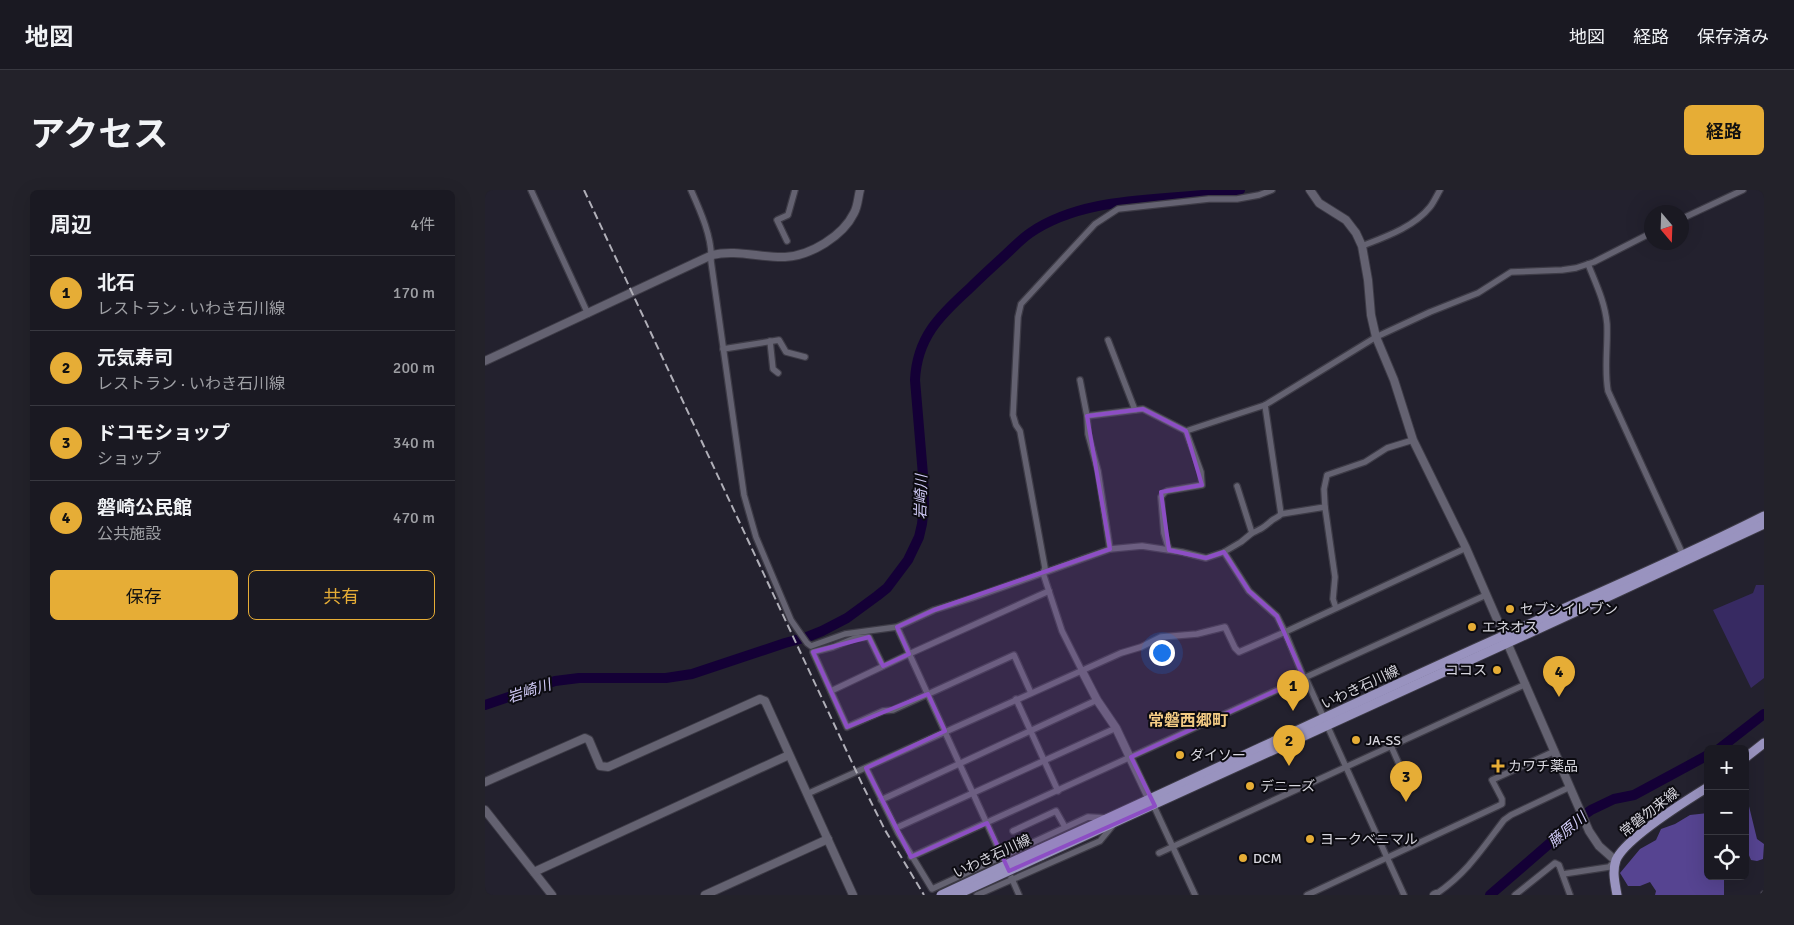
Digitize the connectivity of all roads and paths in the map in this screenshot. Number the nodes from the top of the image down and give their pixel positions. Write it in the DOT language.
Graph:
graph roads {
  1 [pos="531,190"];
  2 [pos="691,190"];
  3 [pos="795,190"];
  4 [pos="860,190"];
  5 [pos="1272,190"];
  6 [pos="1310,190"];
  7 [pos="1440,190"];
  8 [pos="1743,190"];
  9 [pos="1689,215"];
  10 [pos="1644,237"];
  11 [pos="787,241"];
  12 [pos="1363,246"];
  13 [pos="712,255"];
  14 [pos="1587,264"];
  15 [pos="588,314"];
  16 [pos="1376,337"];
  17 [pos="1108,340"];
  18 [pos="770,341"];
  19 [pos="723,349"];
  20 [pos="805,357"];
  21 [pos="485,361"];
  22 [pos="778,373"];
  23 [pos="1080,380"];
  24 [pos="1265,405"];
  25 [pos="1135,410"];
  26 [pos="1087,416"];
  27 [pos="1186,431"];
  28 [pos="1413,440"];
  29 [pos="1237,486"];
  30 [pos="1325,507"];
  31 [pos="1281,514"];
  32 [pos="1764,516"];
  33 [pos="1764,524"];
  34 [pos="1252,532"];
  35 [pos="1466,548"];
  36 [pos="1110,549"];
  37 [pos="1169,550"];
  38 [pos="1224,552"];
  39 [pos="1684,558"];
  40 [pos="1043,573"];
  41 [pos="1049,591"];
  42 [pos="1486,594"];
  43 [pos="1336,608"];
  44 [pos="897,627"];
  45 [pos="1284,630"];
  46 [pos="1506,639"];
  47 [pos="909,654"];
  48 [pos="883,666"];
  49 [pos="1082,671"];
  50 [pos="1304,678"];
  51 [pos="1526,684"];
  52 [pos="831,691"];
  53 [pos="1031,693"];
  54 [pos="928,694"];
  55 [pos="1016,699"];
  56 [pos="1097,700"];
  57 [pos="1326,722"];
  58 [pos="1116,728"];
  59 [pos="945,731"];
  60 [pos="1031,731"];
  61 [pos="1764,743"];
  62 [pos="1391,746"];
  63 [pos="1555,750"];
  64 [pos="789,755"];
  65 [pos="1749,755"];
  66 [pos="1131,757"];
  67 [pos="1044,760"];
  68 [pos="960,764"];
  69 [pos="1346,767"];
  70 [pos="866,768"];
  71 [pos="485,782"];
  72 [pos="1407,782"];
  73 [pos="1570,787"];
  74 [pos="1058,790"];
  75 [pos="1704,790"];
  76 [pos="973,793"];
  77 [pos="807,794"];
  78 [pos="881,800"];
  79 [pos="1153,803"];
  80 [pos="485,810"];
  81 [pos="1112,821"];
  82 [pos="987,823"];
  83 [pos="1065,827"];
  84 [pos="896,828"];
  85 [pos="1013,831"];
  86 [pos="828,839"];
  87 [pos="1173,846"];
  88 [pos="1039,853"];
  89 [pos="1159,853"];
  90 [pos="911,857"];
  91 [pos="1002,857"];
  92 [pos="1387,858"];
  93 [pos="1616,861"];
  94 [pos="534,872"];
  95 [pos="1563,874"];
  96 [pos="1012,879"];
  97 [pos="1435,894"];
  98 [pos="1517,894"];
  99 [pos="552,895"];
  100 [pos="705,895"];
  101 [pos="853,895"];
  102 [pos="941,895"];
  103 [pos="956,895"];
  104 [pos="977,895"];
  105 [pos="1019,895"];
  106 [pos="1195,895"];
  107 [pos="1307,895"];
  108 [pos="1404,895"];
  109 [pos="1570,895"];
  110 [pos="1617,895"];
  1 -- 15 [label="street"];
  2 -- 13 [label="street"];
  3 -- 11 [label="street"];
  4 -- 13 [label="street"];
  5 -- 40 [label="street"];
  6 -- 12 [label="street"];
  7 -- 12 [label="street"];
  8 -- 9 [label="street"];
  10 -- 14 [label="street"];
  12 -- 16 [label="street"];
  13 -- 15 [label="street"];
  13 -- 19 [label="street"];
  14 -- 16 [label="street"];
  14 -- 39 [label="street"];
  15 -- 21 [label="street"];
  16 -- 24 [label="street"];
  16 -- 28 [label="street"];
  17 -- 25 [label="street"];
  18 -- 19 [label="street"];
  18 -- 20 [label="street"];
  18 -- 22 [label="street"];
  19 -- 44 [label="street"];
  23 -- 26 [label="street"];
  24 -- 27 [label="street"];
  24 -- 31 [label="street"];
  25 -- 26 [label="street"];
  25 -- 27 [label="street"];
  26 -- 36 [label="street"];
  27 -- 37 [label="street"];
  28 -- 30 [label="street"];
  28 -- 35 [label="street"];
  29 -- 34 [label="street"];
  30 -- 31 [label="street"];
  30 -- 43 [label="street"];
  31 -- 34 [label="street"];
  32 -- 39 [label="main road, いわき石川線"];
  33 -- 39 [label="main road, いわき石川線"];
  34 -- 38 [label="street"];
  35 -- 42 [label="street"];
  35 -- 43 [label="street"];
  36 -- 37 [label="street"];
  36 -- 40 [label="street"];
  37 -- 38 [label="street"];
  38 -- 45 [label="street"];
  39 -- 46 [label="main road, いわき石川線"];
  40 -- 41 [label="street"];
  40 -- 44 [label="street"];
  41 -- 47 [label="street"];
  41 -- 49 [label="street"];
  42 -- 46 [label="street"];
  42 -- 50 [label="street"];
  43 -- 45 [label="street"];
  44 -- 47 [label="street"];
  45 -- 49 [label="street"];
  45 -- 50 [label="street"];
  46 -- 51 [label="street"];
  46 -- 57 [label="main road, いわき石川線"];
  47 -- 48 [label="street"];
  47 -- 54 [label="street"];
  48 -- 52 [label="street"];
  48 -- 52 [label="street"];
  49 -- 53 [label="street"];
  49 -- 56 [label="street"];
  50 -- 57 [label="street"];
  50 -- 66 [label="street"];
  51 -- 62 [label="street"];
  51 -- 63 [label="street"];
  52 -- 54 [label="street"];
  53 -- 54 [label="street"];
  53 -- 55 [label="street"];
  54 -- 59 [label="street"];
  55 -- 59 [label="street"];
  55 -- 60 [label="street"];
  56 -- 58 [label="street"];
  56 -- 60 [label="street"];
  57 -- 69 [label="street"];
  57 -- 79 [label="main road, いわき石川線"];
  58 -- 66 [label="street"];
  58 -- 67 [label="street"];
  59 -- 68 [label="street"];
  59 -- 70 [label="street"];
  60 -- 67 [label="street"];
  60 -- 68 [label="street"];
  61 -- 65 [label="main road"];
  62 -- 69 [label="street"];
  62 -- 72 [label="street"];
  63 -- 73 [label="street"];
  63 -- 92 [label="street"];
  64 -- 71 [label="street"];
  64 -- 77 [label="street"];
  64 -- 94 [label="street"];
  66 -- 74 [label="street"];
  66 -- 79 [label="street"];
  67 -- 74 [label="street"];
  67 -- 76 [label="street"];
  68 -- 76 [label="street"];
  68 -- 78 [label="street"];
  69 -- 87 [label="street"];
  69 -- 92 [label="street"];
  70 -- 77 [label="street"];
  70 -- 78 [label="street"];
  73 -- 93 [label="street"];
  73 -- 97 [label="street"];
  74 -- 82 [label="street"];
  75 -- 93 [label="main road, 常磐勿来線"];
  76 -- 82 [label="street"];
  76 -- 84 [label="street"];
  77 -- 86 [label="street"];
  78 -- 84 [label="street"];
  79 -- 81 [label="main road, いわき石川線"];
  79 -- 87 [label="street"];
  80 -- 94 [label="street"];
  81 -- 83 [label="street"];
  81 -- 88 [label="main road, いわき石川線"];
  81 -- 96 [label="street"];
  82 -- 90 [label="street"];
  82 -- 91 [label="street"];
  83 -- 85 [label="street"];
  83 -- 91 [label="street"];
  84 -- 90 [label="street"];
  86 -- 100 [label="street"];
  86 -- 101 [label="street"];
  87 -- 89 [label="street"];
  87 -- 106 [label="street"];
  88 -- 102 [label="main road, いわき石川線, bridge"];
  88 -- 103 [label="main road, いわき石川線, bridge"];
  90 -- 91 [label="street"];
  91 -- 96 [label="street"];
  92 -- 107 [label="street"];
  92 -- 108 [label="street"];
  93 -- 95 [label="street"];
  93 -- 110 [label="main road"];
  94 -- 99 [label="street"];
  95 -- 98 [label="street"];
  95 -- 109 [label="street"];
  96 -- 104 [label="street"];
  96 -- 105 [label="street"];
}
